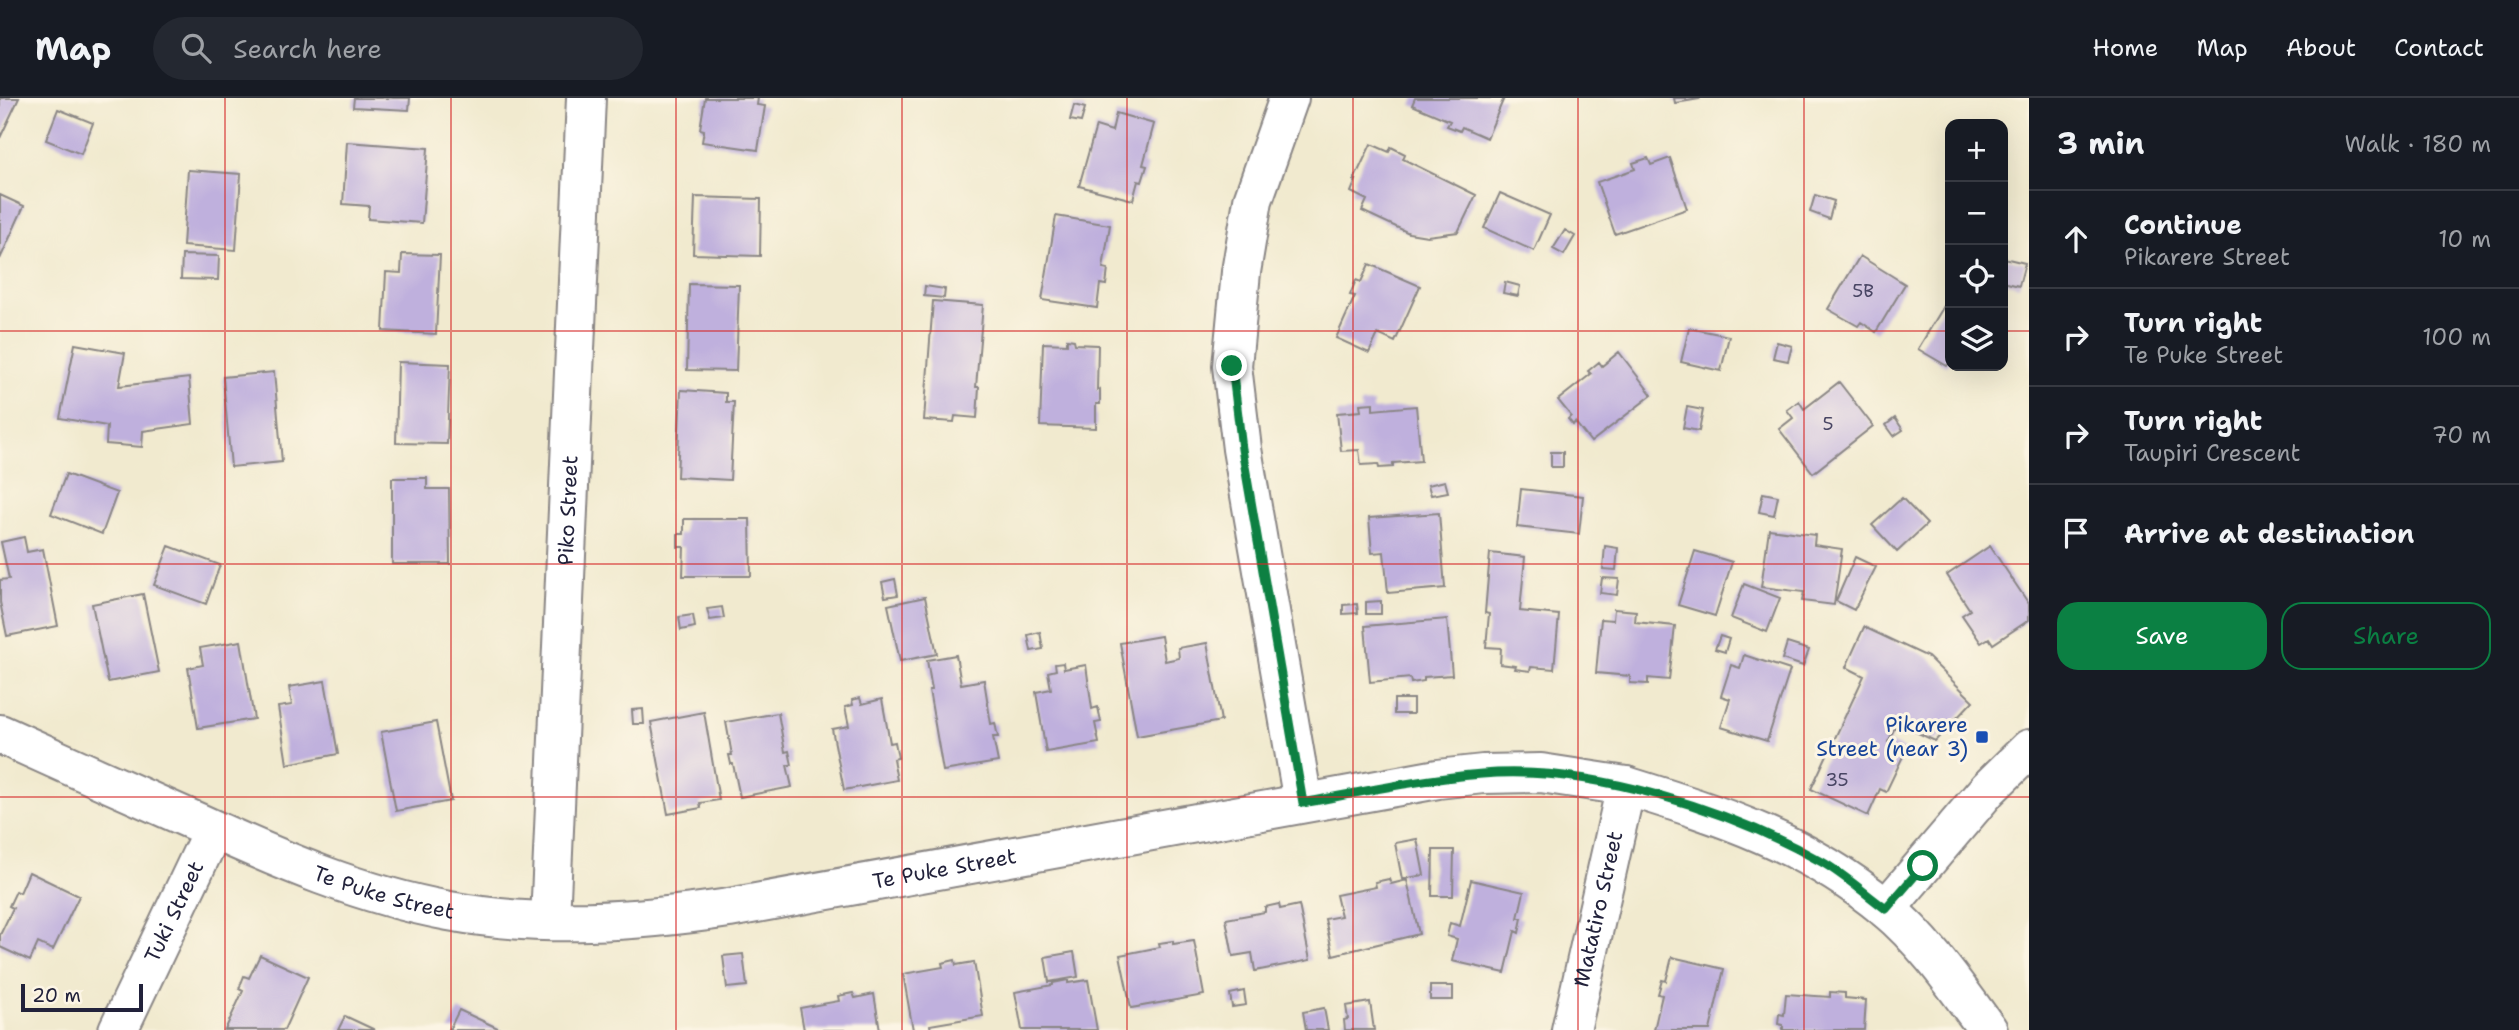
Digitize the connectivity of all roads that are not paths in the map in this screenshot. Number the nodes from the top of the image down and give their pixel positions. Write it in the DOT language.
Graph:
graph roads {
  1 [pos="586,98"];
  2 [pos="1289,98"];
  3 [pos="0,734"];
  4 [pos="2029,749"];
  5 [pos="1626,786"];
  6 [pos="1303,803"];
  7 [pos="213,830"];
  8 [pos="1886,909"];
  9 [pos="550,921"];
  10 [pos="118,1030"];
  11 [pos="1571,1030"];
  12 [pos="1989,1030"];
  1 -- 9 [label="street, Piko Street"];
  2 -- 6 [label="street"];
  3 -- 7 [label="street, Te Puke Street"];
  4 -- 8 [label="street"];
  5 -- 6 [label="street, Te Puke Street"];
  5 -- 8 [label="street, Te Puke Street"];
  5 -- 11 [label="street, Matatiro Street"];
  6 -- 9 [label="street, Te Puke Street"];
  7 -- 9 [label="street, Te Puke Street"];
  7 -- 10 [label="street, Tuki Street"];
  8 -- 12 [label="street, Te Puke Street"];
}
